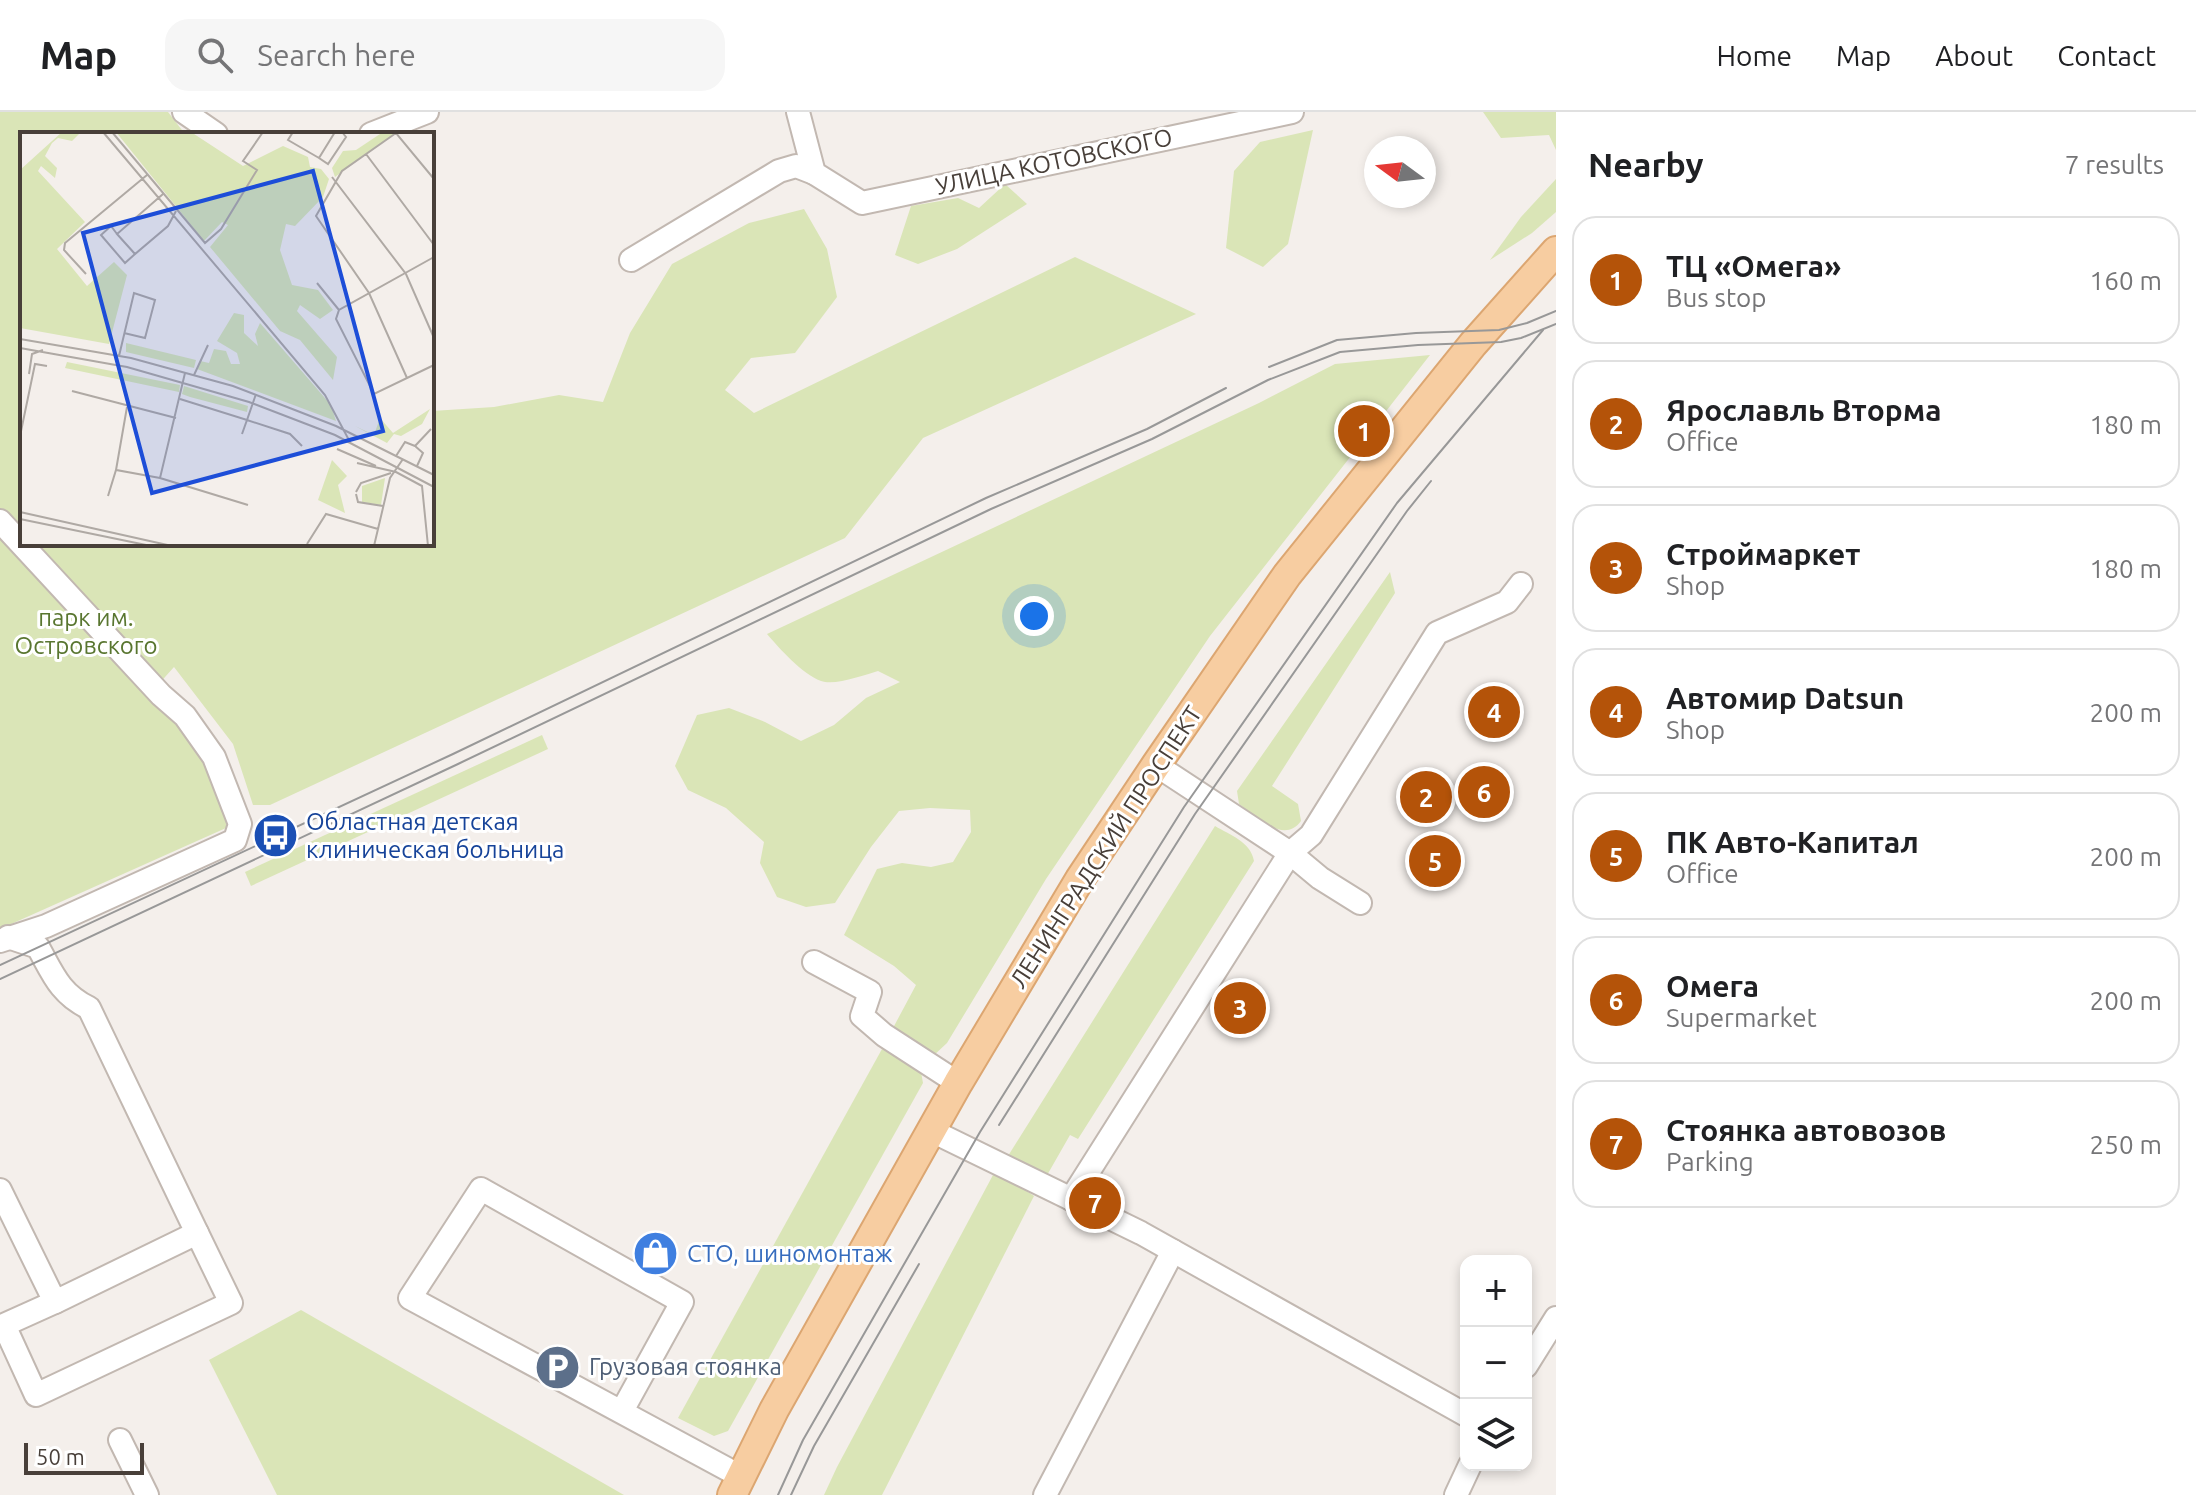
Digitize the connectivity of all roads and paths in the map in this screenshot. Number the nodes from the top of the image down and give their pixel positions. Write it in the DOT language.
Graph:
graph roads {
  1 [pos="184,112"];
  2 [pos="427,112"];
  3 [pos="798,112"];
  4 [pos="1292,112"];
  5 [pos="213,132"];
  6 [pos="376,132"];
  7 [pos="814,173"];
  8 [pos="1556,251"];
  9 [pos="631,260"];
  10 [pos="0,521"];
  11 [pos="20,543"];
  12 [pos="23,546"];
  13 [pos="1521,584"];
  14 [pos="1156,765"];
  15 [pos="1290,853"];
  16 [pos="1360,903"];
  17 [pos="4,939"];
  18 [pos="814,962"];
  19 [pos="958,1083"];
  20 [pos="932,1131"];
  21 [pos="0,1190"];
  22 [pos="1071,1199"];
  23 [pos="197,1233"];
  24 [pos="1173,1251"];
  25 [pos="55,1302"];
  26 [pos="1556,1318"];
  27 [pos="1532,1356"];
  28 [pos="622,1411"];
  29 [pos="1460,1412"];
  30 [pos="120,1440"];
  31 [pos="1467,1471"];
  32 [pos="736,1486"];
  33 [pos="147,1495"];
  34 [pos="1045,1495"];
  35 [pos="1456,1495"];
  1 -- 5 [label="street"];
  2 -- 6 [label="street"];
  3 -- 7 [label="street"];
  4 -- 7 [label="street, УЛИЦА КОТОВСКОГО"];
  7 -- 9 [label="street"];
  8 -- 14 [label="main road, ЛЕНИНГРАДСКИЙ ПРОСПЕКТ"];
  10 -- 11 [label="street"];
  12 -- 17 [label="street"];
  13 -- 15 [label="street"];
  14 -- 15 [label="street"];
  14 -- 19 [label="main road, ЛЕНИНГРАДСКИЙ ПРОСПЕКТ"];
  15 -- 16 [label="street"];
  15 -- 22 [label="street"];
  17 -- 23 [label="street"];
  18 -- 19 [label="street"];
  19 -- 20 [label="main road, ЛЕНИНГРАДСКИЙ ПРОСПЕКТ"];
  20 -- 22 [label="street"];
  20 -- 32 [label="main road, ЛЕНИНГРАДСКИЙ ПРОСПЕКТ"];
  21 -- 25 [label="street"];
  22 -- 24 [label="street"];
  23 -- 25 [label="street"];
  23 -- 25 [label="street"];
  24 -- 29 [label="street"];
  24 -- 34 [label="street"];
  26 -- 27 [label="street"];
  28 -- 28 [label="street"];
  28 -- 32 [label="street"];
  30 -- 33 [label="street"];
  31 -- 35 [label="street"];
}
